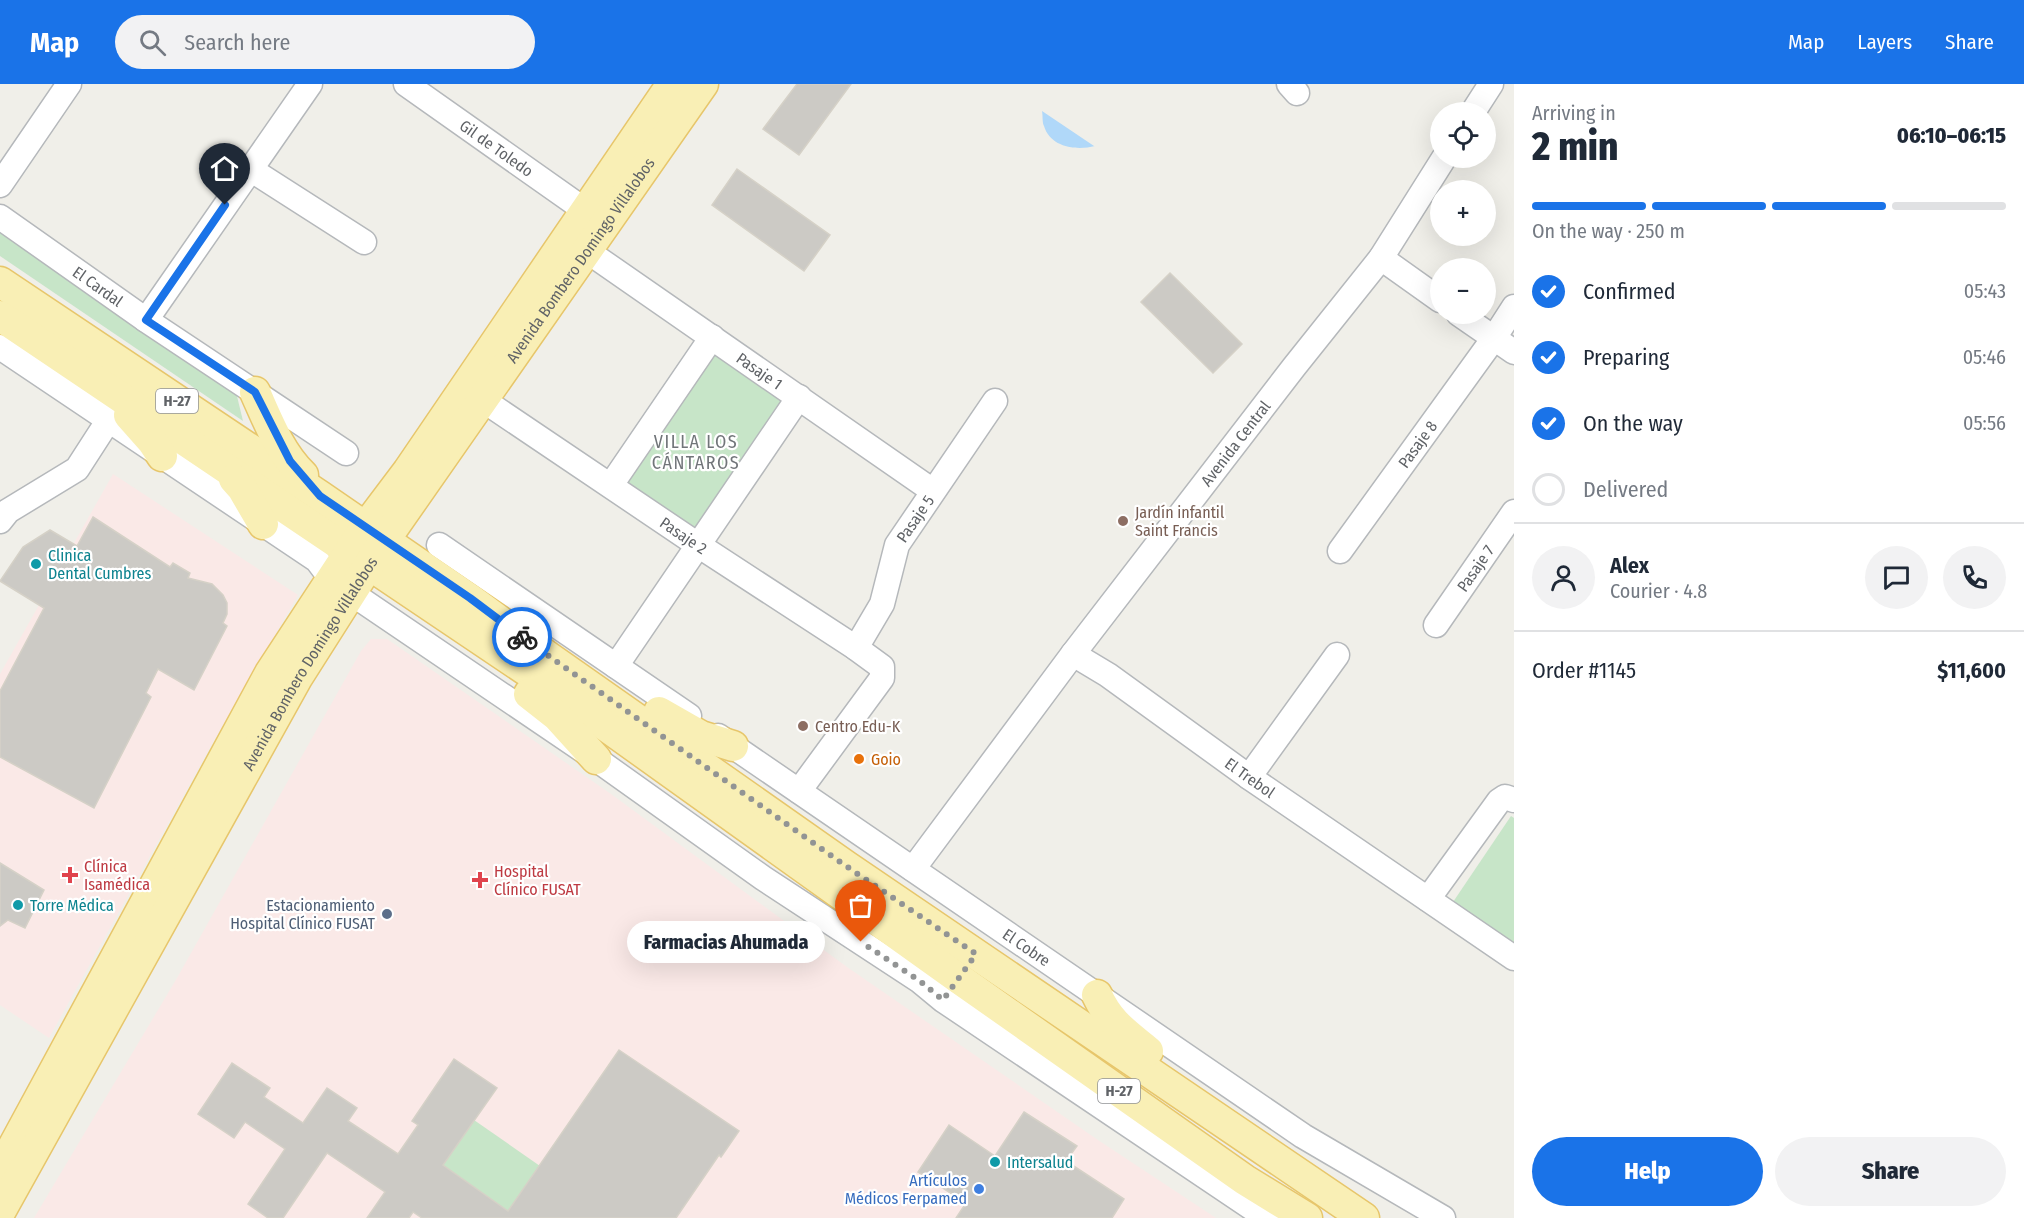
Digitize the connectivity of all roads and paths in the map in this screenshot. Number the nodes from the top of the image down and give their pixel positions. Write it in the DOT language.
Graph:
graph roads {
  1 [pos="69,84"];
  2 [pos="310,84"];
  3 [pos="406,84"];
  4 [pos="672,84"];
  5 [pos="704,84"];
  6 [pos="1491,84"];
  7 [pos="1479,102"];
  8 [pos="1438,168"];
  9 [pos="250,169"];
  10 [pos="0,185"];
  11 [pos="586,212"];
  12 [pos="0,217"];
  13 [pos="364,242"];
  14 [pos="587,251"];
  15 [pos="1381,258"];
  16 [pos="0,282"];
  17 [pos="1430,293"];
  18 [pos="1514,307"];
  19 [pos="0,316"];
  20 [pos="146,320"];
  21 [pos="1474,324"];
  22 [pos="712,337"];
  23 [pos="1494,338"];
  24 [pos="0,339"];
  25 [pos="0,347"];
  26 [pos="1514,352"];
  27 [pos="90,377"];
  28 [pos="255,392"];
  29 [pos="799,397"];
  30 [pos="483,400"];
  31 [pos="995,401"];
  32 [pos="108,421"];
  33 [pos="346,453"];
  34 [pos="162,456"];
  35 [pos="219,464"];
  36 [pos="611,485"];
  37 [pos="933,491"];
  38 [pos="320,496"];
  39 [pos="1514,512"];
  40 [pos="0,520"];
  41 [pos="263,524"];
  42 [pos="439,545"];
  43 [pos="698,545"];
  44 [pos="367,546"];
  45 [pos="1340,551"];
  46 [pos="342,587"];
  47 [pos="1436,625"];
  48 [pos="462,627"];
  49 [pos="856,648"];
  50 [pos="1073,654"];
  51 [pos="1337,655"];
  52 [pos="548,656"];
  53 [pos="616,666"];
  54 [pos="733,746"];
  55 [pos="596,759"];
  56 [pos="1249,777"];
  57 [pos="799,791"];
  58 [pos="1514,800"];
  59 [pos="913,869"];
  60 [pos="1428,899"];
  61 [pos="948,935"];
  62 [pos="976,954"];
  63 [pos="1514,958"];
  64 [pos="926,971"];
  65 [pos="951,989"];
  66 [pos="1097,995"];
  67 [pos="80,1047"];
  68 [pos="1244,1138"];
  69 [pos="0,1171"];
  70 [pos="0,1212"];
  71 [pos="1267,1218"];
  72 [pos="1307,1218"];
  73 [pos="1364,1218"];
  74 [pos="1443,1218"];
  1 -- 10 [label="street"];
  2 -- 9 [label="street"];
  3 -- 11 [label="street, Gil de Toledo"];
  4 -- 11 [label="main road, Avenida Bombero Domingo Villalobos"];
  5 -- 14 [label="main road, Avenida Bombero Domingo Villalobos"];
  6 -- 7 [label="street"];
  8 -- 15 [label="street, Avenida Central"];
  9 -- 13 [label="street"];
  9 -- 20 [label="street"];
  11 -- 44 [label="main road, Avenida Bombero Domingo Villalobos"];
  12 -- 20 [label="street, El Cardal"];
  14 -- 22 [label="street, Pasaje 1"];
  14 -- 30 [label="main road, Avenida Bombero Domingo Villalobos"];
  15 -- 17 [label="street"];
  15 -- 50 [label="street, Avenida Central"];
  16 -- 38 [label="main road, H-27"];
  18 -- 23 [label="street"];
  19 -- 27 [label="main road, H-27"];
  20 -- 28 [label="street, El Cardal"];
  21 -- 23 [label="street"];
  22 -- 29 [label="street, Pasaje 1"];
  22 -- 36 [label="street"];
  23 -- 26 [label="street"];
  23 -- 45 [label="street, Pasaje 8"];
  24 -- 27 [label="main road"];
  25 -- 32 [label="street"];
  27 -- 34 [label="main road"];
  27 -- 35 [label="main road, H-27"];
  28 -- 33 [label="street, El Cardal"];
  28 -- 38 [label="main road"];
  29 -- 37 [label="street, Pasaje 1"];
  29 -- 43 [label="street"];
  30 -- 36 [label="street, Pasaje 2"];
  30 -- 44 [label="main road, Avenida Bombero Domingo Villalobos"];
  31 -- 37 [label="street, Pasaje 5"];
  32 -- 34 [label="street"];
  32 -- 40 [label="street"];
  34 -- 41 [label="street"];
  35 -- 41 [label="main road"];
  35 -- 44 [label="main road, H-27"];
  36 -- 43 [label="street, Pasaje 2"];
  37 -- 49 [label="street, Pasaje 5"];
  38 -- 44 [label="main road, H-27"];
  39 -- 47 [label="street, Pasaje 7"];
  41 -- 46 [label="street"];
  42 -- 53 [label="street, El Cobre"];
  43 -- 49 [label="street, Pasaje 2"];
  43 -- 53 [label="street"];
  44 -- 46 [label="main road, Avenida Bombero Domingo Villalobos"];
  44 -- 48 [label="main road, H-27"];
  44 -- 52 [label="main road, H-27"];
  46 -- 55 [label="street"];
  46 -- 67 [label="main road, Avenida Bombero Domingo Villalobos"];
  48 -- 55 [label="main road"];
  48 -- 64 [label="main road, H-27"];
  49 -- 57 [label="street, Pasaje 2"];
  50 -- 56 [label="street, El Trebol"];
  50 -- 59 [label="street, Avenida Central"];
  51 -- 56 [label="street"];
  52 -- 54 [label="main road"];
  52 -- 61 [label="main road, H-27"];
  53 -- 54 [label="street, El Cobre"];
  54 -- 57 [label="street, El Cobre"];
  55 -- 64 [label="street"];
  56 -- 60 [label="street, El Trebol"];
  57 -- 59 [label="street, El Cobre"];
  58 -- 60 [label="street"];
  59 -- 66 [label="street, El Cobre"];
  60 -- 63 [label="street, El Trebol"];
  61 -- 62 [label="main road, H-27"];
  61 -- 64 [label="street"];
  62 -- 65 [label="street"];
  62 -- 68 [label="main road, H-27"];
  64 -- 65 [label="main road, H-27"];
  65 -- 71 [label="street"];
  65 -- 72 [label="main road, H-27"];
  66 -- 68 [label="main road"];
  66 -- 74 [label="street, El Cobre"];
  67 -- 69 [label="main road, Avenida Bombero Domingo Villalobos"];
  67 -- 70 [label="main road, Avenida Bombero Domingo Villalobos"];
  68 -- 73 [label="main road, H-27"];
}
